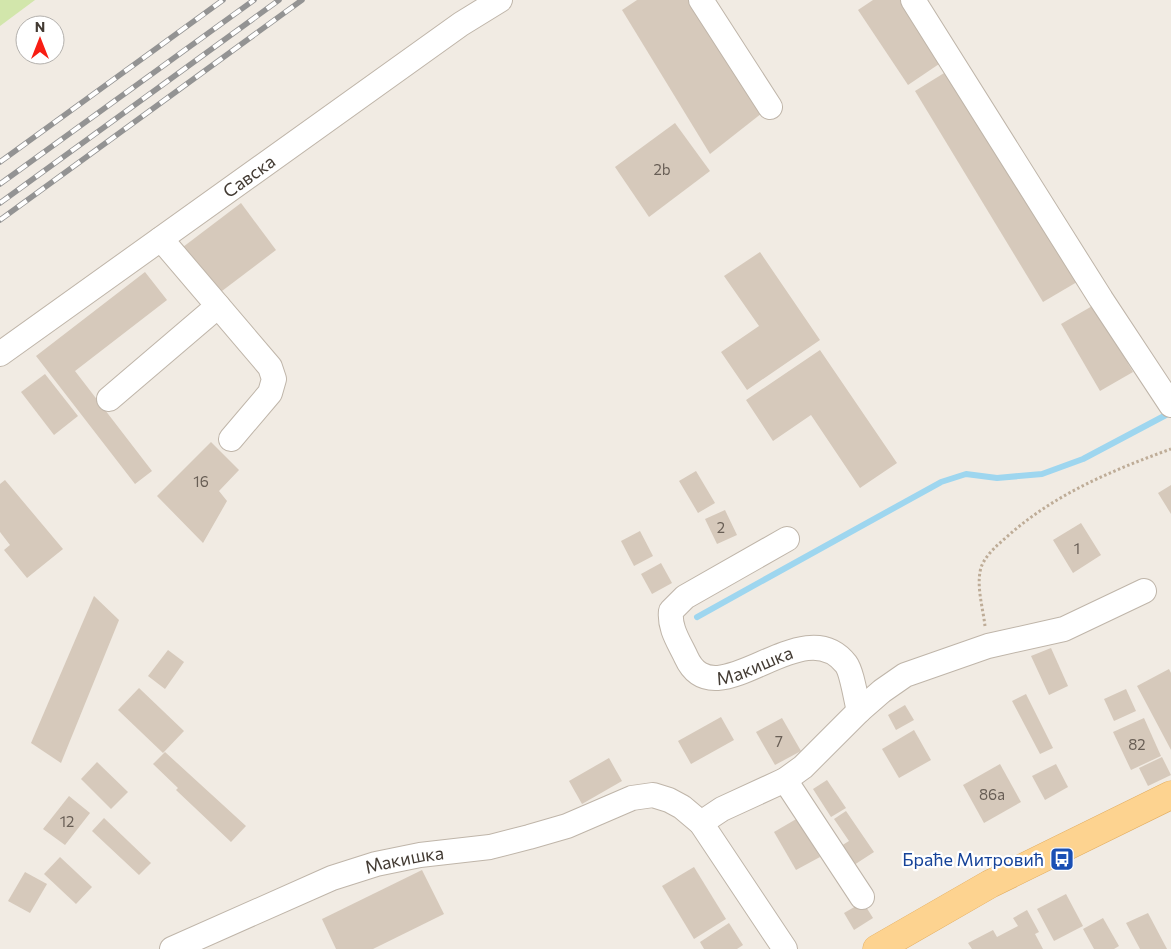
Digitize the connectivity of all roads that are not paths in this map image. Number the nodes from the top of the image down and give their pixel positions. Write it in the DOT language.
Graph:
graph roads {
  1 [pos="500,0"];
  2 [pos="702,0"];
  3 [pos="913,0"];
  4 [pos="770,107"];
  5 [pos="161,239"];
  6 [pos="218,306"];
  7 [pos="0,354"];
  8 [pos="109,400"];
  9 [pos="1171,405"];
  10 [pos="231,439"];
  11 [pos="787,539"];
  12 [pos="1144,591"];
  13 [pos="859,712"];
  14 [pos="786,780"];
  15 [pos="1171,795"];
  16 [pos="701,823"];
  17 [pos="862,896"];
  18 [pos="172,949"];
  19 [pos="785,949"];
  20 [pos="877,949"];
  1 -- 5 [label="street, Савска"];
  2 -- 4 [label="street"];
  3 -- 9 [label="street"];
  5 -- 6 [label="street"];
  5 -- 7 [label="street, Савска"];
  6 -- 8 [label="street"];
  6 -- 10 [label="street"];
  11 -- 13 [label="street, Макишка"];
  12 -- 13 [label="street"];
  13 -- 14 [label="street"];
  14 -- 16 [label="street"];
  14 -- 17 [label="street"];
  15 -- 20 [label="main road"];
  16 -- 18 [label="street, Макишка"];
  16 -- 19 [label="street, Макишка"];
}
